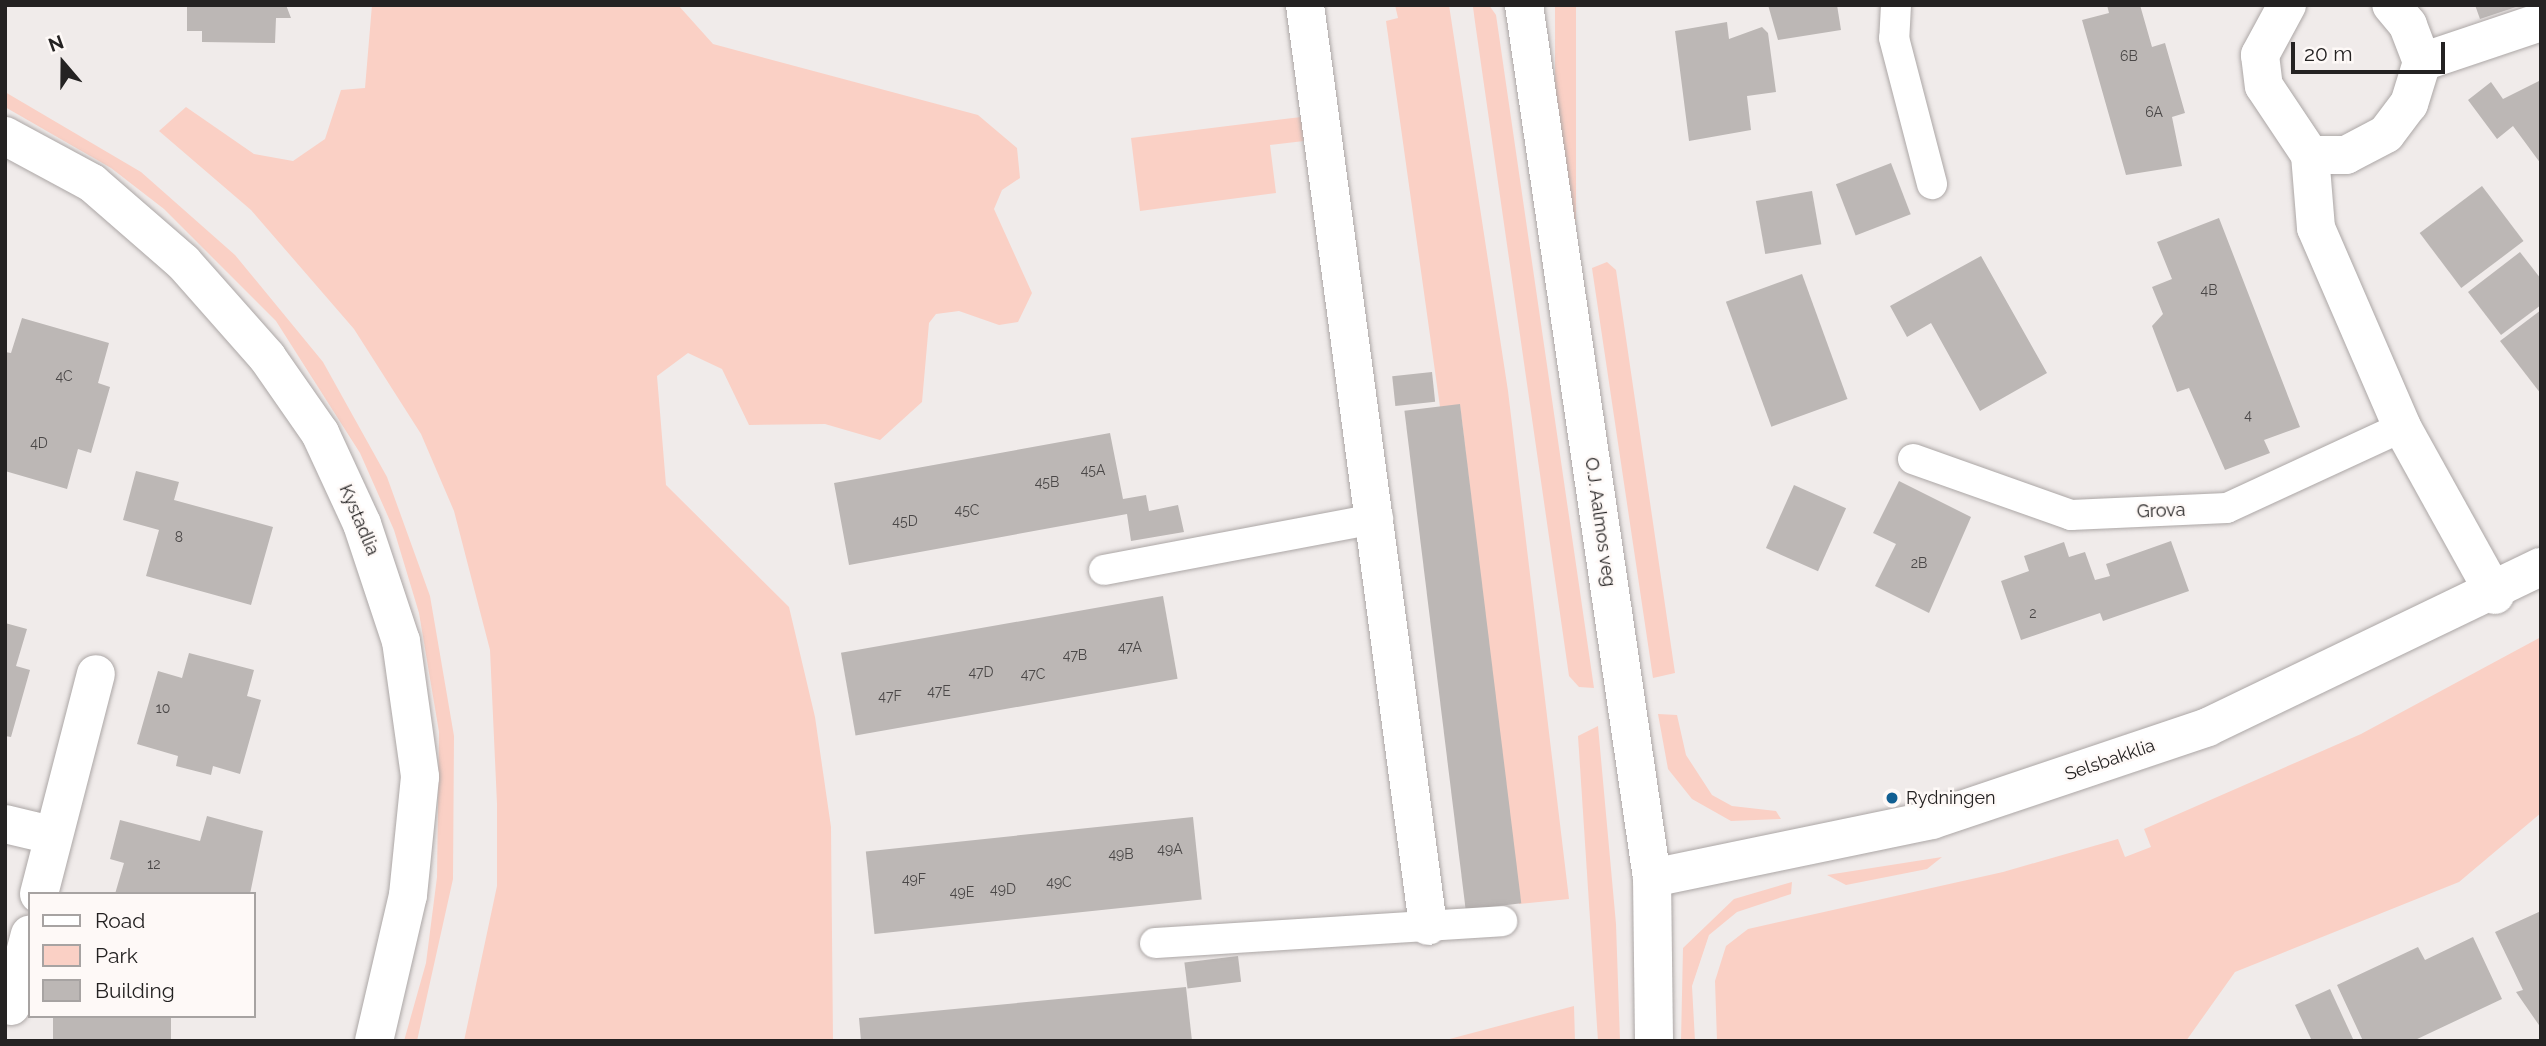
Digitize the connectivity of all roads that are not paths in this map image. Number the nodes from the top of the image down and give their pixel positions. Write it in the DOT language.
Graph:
graph roads {
  1 [pos="1305,5"];
  2 [pos="1524,5"];
  3 [pos="1896,5"];
  4 [pos="2287,5"];
  5 [pos="2391,5"];
  6 [pos="2541,22"];
  7 [pos="2423,62"];
  8 [pos="5,136"];
  9 [pos="2309,155"];
  10 [pos="1932,184"];
  11 [pos="2402,427"];
  12 [pos="1913,459"];
  13 [pos="1378,518"];
  14 [pos="2541,567"];
  15 [pos="1104,570"];
  16 [pos="2495,594"];
  17 [pos="96,674"];
  18 [pos="5,824"];
  19 [pos="51,835"];
  20 [pos="1652,878"];
  21 [pos="39,892"];
  22 [pos="1502,921"];
  23 [pos="1428,926"];
  24 [pos="28,942"];
  25 [pos="1155,943"];
  26 [pos="12,1006"];
  27 [pos="374,1041"];
  28 [pos="1654,1041"];
  1 -- 13 [label="street"];
  2 -- 20 [label="street, O.J. Aalmos veg"];
  3 -- 10 [label="lane"];
  4 -- 9 [label="street"];
  5 -- 7 [label="street"];
  6 -- 7 [label="street"];
  7 -- 9 [label="street"];
  8 -- 27 [label="street, Kystadlia"];
  9 -- 11 [label="street"];
  11 -- 12 [label="lane, Grova"];
  11 -- 16 [label="street"];
  13 -- 15 [label="lane"];
  13 -- 23 [label="street"];
  14 -- 16 [label="street, Selsbakklia"];
  16 -- 20 [label="street, Selsbakklia"];
  17 -- 19 [label="street"];
  18 -- 19 [label="street"];
  19 -- 21 [label="street"];
  20 -- 28 [label="street, O.J. Aalmos veg"];
  22 -- 23 [label="lane"];
  23 -- 25 [label="lane"];
  24 -- 26 [label="street"];
}
